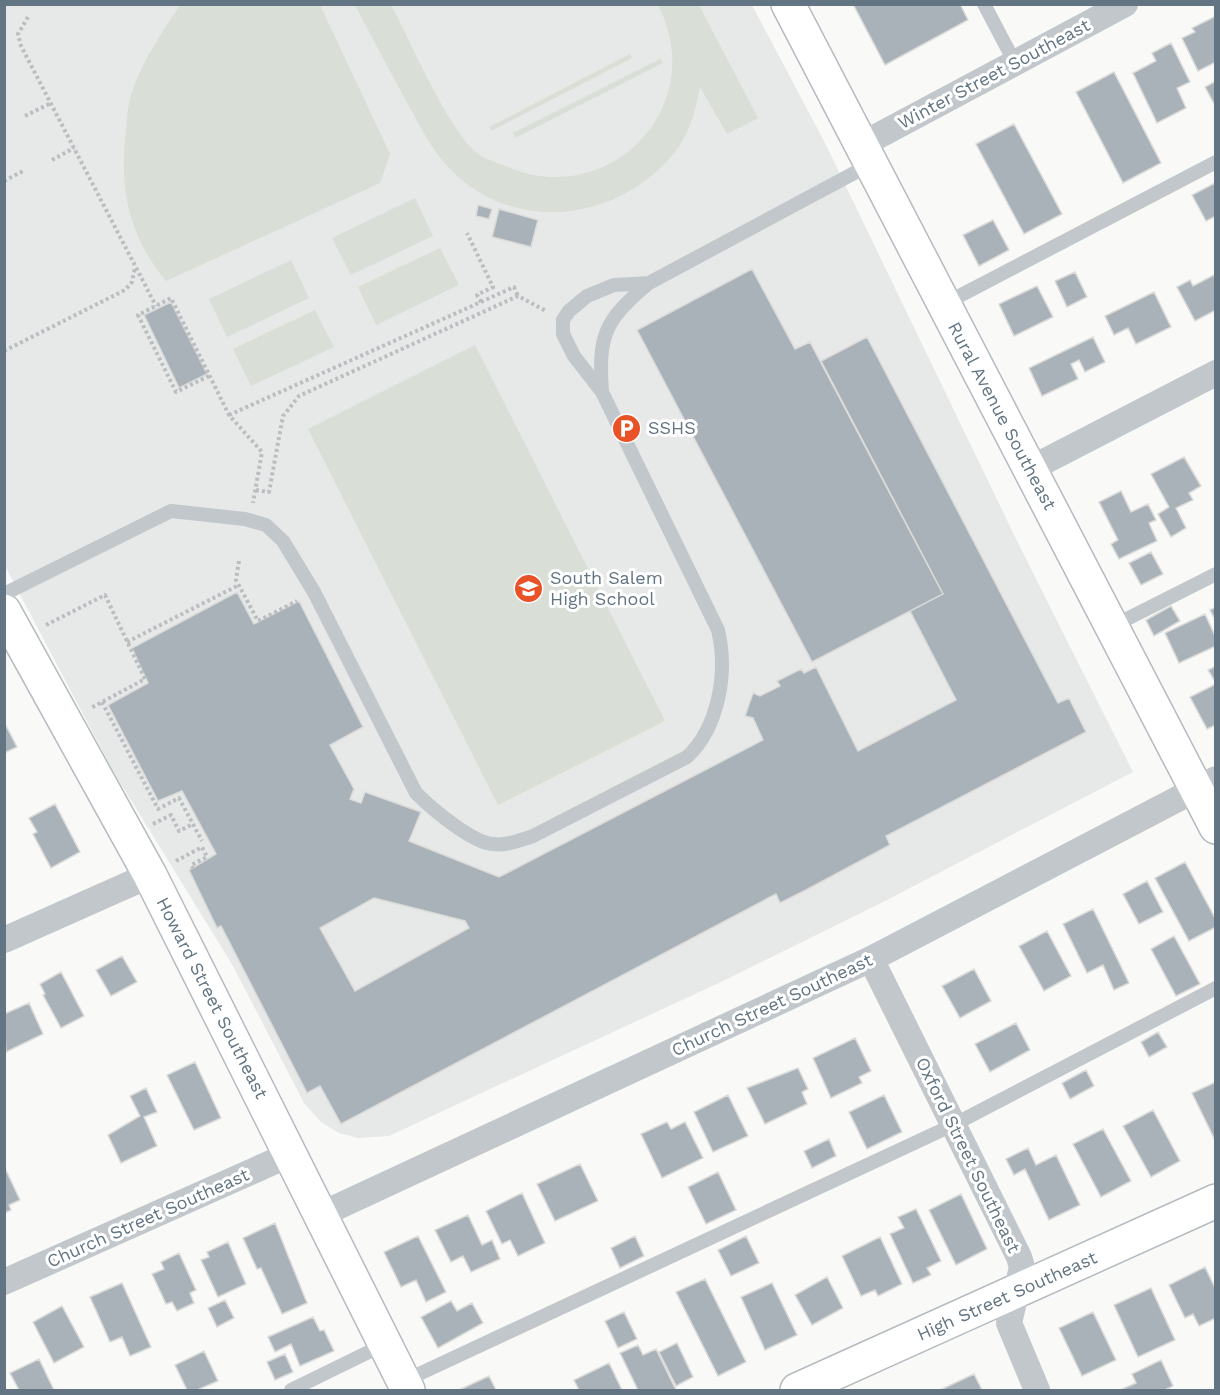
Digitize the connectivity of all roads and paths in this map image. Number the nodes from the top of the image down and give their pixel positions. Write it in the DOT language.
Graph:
graph roads {
  1 [pos="788,4"];
  2 [pos="984,4"];
  3 [pos="1125,4"];
  4 [pos="28,17"];
  5 [pos="1016,63"];
  6 [pos="51,103"];
  7 [pos="25,116"];
  8 [pos="74,148"];
  9 [pos="868,154"];
  10 [pos="52,160"];
  11 [pos="1215,162"];
  12 [pos="25,170"];
  13 [pos="4,181"];
  14 [pos="467,233"];
  15 [pos="135,267"];
  16 [pos="649,283"];
  17 [pos="518,296"];
  18 [pos="481,302"];
  19 [pos="944,304"];
  20 [pos="156,306"];
  21 [pos="562,320"];
  22 [pos="4,351"];
  23 [pos="1215,373"];
  24 [pos="209,376"];
  25 [pos="602,392"];
  26 [pos="229,415"];
  27 [pos="1030,470"];
  28 [pos="239,561"];
  29 [pos="1215,574"];
  30 [pos="239,585"];
  31 [pos="314,592"];
  32 [pos="4,594"];
  33 [pos="4,611"];
  34 [pos="46,625"];
  35 [pos="1113,626"];
  36 [pos="128,642"];
  37 [pos="102,702"];
  38 [pos="90,708"];
  39 [pos="1206,784"];
  40 [pos="193,824"];
  41 [pos="152,825"];
  42 [pos="1215,827"];
  43 [pos="202,842"];
  44 [pos="193,868"];
  45 [pos="161,869"];
  46 [pos="4,940"];
  47 [pos="871,959"];
  48 [pos="1215,988"];
  49 [pos="953,1125"];
  50 [pos="291,1154"];
  51 [pos="1215,1201"];
  52 [pos="320,1215"];
  53 [pos="4,1282"];
  54 [pos="1014,1294"];
  55 [pos="386,1344"];
  56 [pos="406,1386"];
  57 [pos="291,1390"];
  58 [pos="797,1390"];
  59 [pos="1037,1390"];
  1 -- 9 [label="street, Rural Avenue Southeast"];
  2 -- 5 [label="lane"];
  3 -- 5 [label="street, Winter Street Southeast"];
  4 -- 6 [label="path"];
  5 -- 9 [label="street, Winter Street Southeast"];
  6 -- 7 [label="path"];
  6 -- 8 [label="path"];
  8 -- 10 [label="path"];
  8 -- 15 [label="path"];
  9 -- 16 [label="lane"];
  9 -- 19 [label="street, Rural Avenue Southeast"];
  11 -- 19 [label="lane"];
  12 -- 13 [label="path"];
  14 -- 18 [label="path"];
  15 -- 20 [label="path"];
  15 -- 22 [label="path"];
  16 -- 21 [label="lane"];
  16 -- 25 [label="lane"];
  17 -- 18 [label="path"];
  17 -- 21 [label="path"];
  17 -- 26 [label="path"];
  18 -- 26 [label="path"];
  19 -- 27 [label="street, Rural Avenue Southeast"];
  20 -- 24 [label="path"];
  20 -- 24 [label="path"];
  21 -- 25 [label="lane"];
  23 -- 27 [label="street"];
  24 -- 26 [label="path"];
  25 -- 31 [label="lane"];
  27 -- 35 [label="street, Rural Avenue Southeast"];
  28 -- 30 [label="path"];
  29 -- 35 [label="lane"];
  30 -- 31 [label="path"];
  30 -- 36 [label="path"];
  31 -- 32 [label="lane"];
  33 -- 45 [label="street, Howard Street Southeast"];
  34 -- 36 [label="path"];
  35 -- 39 [label="street, Rural Avenue Southeast"];
  36 -- 37 [label="path"];
  37 -- 38 [label="path"];
  37 -- 40 [label="path"];
  39 -- 42 [label="street, Rural Avenue Southeast"];
  39 -- 47 [label="street, Church Street Southeast"];
  40 -- 41 [label="path"];
  40 -- 43 [label="path"];
  44 -- 45 [label="path"];
  45 -- 46 [label="street"];
  45 -- 50 [label="street, Howard Street Southeast"];
  47 -- 49 [label="street, Oxford Street Southeast"];
  47 -- 52 [label="street, Church Street Southeast"];
  48 -- 49 [label="lane"];
  49 -- 54 [label="street, Oxford Street Southeast"];
  49 -- 56 [label="lane"];
  50 -- 52 [label="street, Howard Street Southeast"];
  50 -- 53 [label="street, Church Street Southeast"];
  51 -- 54 [label="street, High Street Southeast"];
  52 -- 55 [label="street, Howard Street Southeast"];
  54 -- 58 [label="street, High Street Southeast"];
  54 -- 59 [label="street, Oxford Street Southeast"];
  55 -- 56 [label="street, Howard Street Southeast"];
  55 -- 57 [label="lane"];
}
